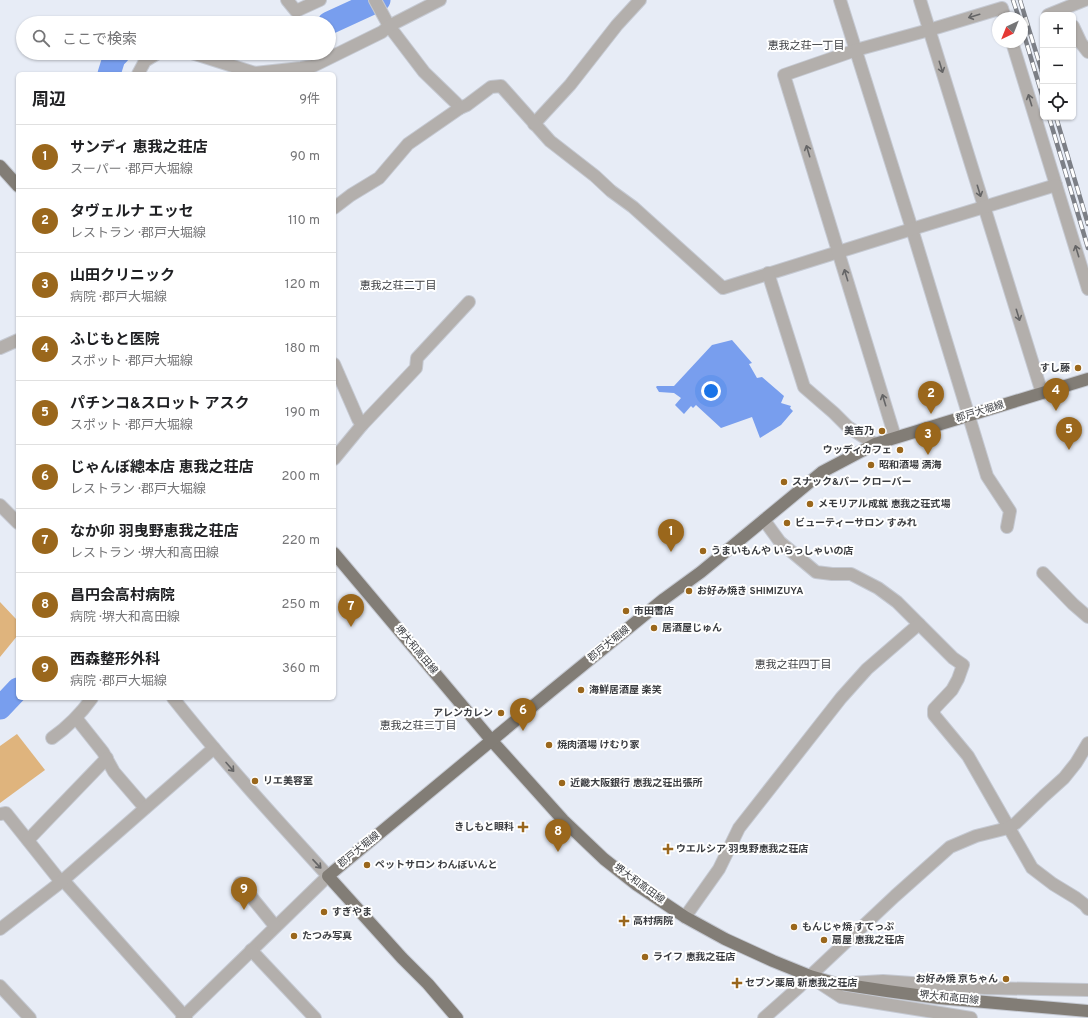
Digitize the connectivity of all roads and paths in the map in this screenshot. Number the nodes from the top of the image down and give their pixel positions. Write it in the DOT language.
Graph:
graph roads {
  1 [pos="287,0"];
  2 [pos="320,0"];
  3 [pos="376,0"];
  4 [pos="440,0"];
  5 [pos="640,0"];
  6 [pos="840,0"];
  7 [pos="920,0"];
  8 [pos="1085,0"];
  9 [pos="1003,12"];
  10 [pos="1066,12"];
  11 [pos="389,26"];
  12 [pos="929,30"];
  13 [pos="1076,32"];
  14 [pos="1014,48"];
  15 [pos="856,50"];
  16 [pos="1088,52"];
  17 [pos="336,55"];
  18 [pos="147,60"];
  19 [pos="214,60"];
  20 [pos="325,60"];
  21 [pos="139,72"];
  22 [pos="252,72"];
  23 [pos="263,72"];
  24 [pos="460,108"];
  25 [pos="534,124"];
  26 [pos="0,166"];
  27 [pos="16,184"];
  28 [pos="1056,186"];
  29 [pos="336,206"];
  30 [pos="984,208"];
  31 [pos="912,229"];
  32 [pos="839,252"];
  33 [pos="768,273"];
  34 [pos="1088,289"];
  35 [pos="469,302"];
  36 [pos="16,341"];
  37 [pos="0,348"];
  38 [pos="336,369"];
  39 [pos="1088,380"];
  40 [pos="1042,393"];
  41 [pos="968,415"];
  42 [pos="362,425"];
  43 [pos="895,437"];
  44 [pos="875,444"];
  45 [pos="336,457"];
  46 [pos="0,505"];
  47 [pos="764,520"];
  48 [pos="16,521"];
  49 [pos="1007,527"];
  50 [pos="336,555"];
  51 [pos="1043,573"];
  52 [pos="1088,617"];
  53 [pos="919,624"];
  54 [pos="90,700"];
  55 [pos="175,700"];
  56 [pos="76,718"];
  57 [pos="52,738"];
  58 [pos="492,741"];
  59 [pos="1088,743"];
  60 [pos="214,748"];
  61 [pos="107,758"];
  62 [pos="145,808"];
  63 [pos="0,814"];
  64 [pos="1008,828"];
  65 [pos="28,840"];
  66 [pos="328,876"];
  67 [pos="62,881"];
  68 [pos="240,883"];
  69 [pos="1088,909"];
  70 [pos="685,917"];
  71 [pos="275,926"];
  72 [pos="0,929"];
  73 [pos="251,950"];
  74 [pos="810,976"];
  75 [pos="834,983"];
  76 [pos="0,986"];
  77 [pos="1088,990"];
  78 [pos="1088,1011"];
  79 [pos="184,1017"];
  80 [pos="30,1018"];
  81 [pos="315,1018"];
  82 [pos="457,1018"];
  83 [pos="764,1018"];
  84 [pos="971,1018"];
  1 -- 2 [label="street"];
  3 -- 11 [label="street"];
  4 -- 11 [label="street"];
  5 -- 25 [label="street"];
  6 -- 15 [label="street"];
  7 -- 12 [label="street"];
  8 -- 10 [label="street"];
  9 -- 12 [label="street, one-way"];
  11 -- 17 [label="street"];
  11 -- 24 [label="street"];
  12 -- 15 [label="street"];
  12 -- 30 [label="street, one-way"];
  13 -- 16 [label="street"];
  28 -- 14 [label="street, one-way"];
  15 -- 31 [label="street"];
  32 -- 15 [label="street, one-way"];
  18 -- 21 [label="street"];
  19 -- 22 [label="street"];
  20 -- 23 [label="street"];
  24 -- 25 [label="street"];
  24 -- 29 [label="street"];
  25 -- 33 [label="street"];
  26 -- 27 [label="main road"];
  28 -- 30 [label="street"];
  34 -- 28 [label="street, one-way"];
  30 -- 31 [label="street"];
  30 -- 40 [label="street, one-way"];
  31 -- 32 [label="street"];
  31 -- 41 [label="street"];
  32 -- 33 [label="street"];
  43 -- 32 [label="street, one-way"];
  33 -- 44 [label="street"];
  35 -- 42 [label="street"];
  36 -- 37 [label="street"];
  38 -- 42 [label="street"];
  39 -- 40 [label="main road, 郡戸大堀線"];
  40 -- 41 [label="main road, 郡戸大堀線"];
  41 -- 43 [label="main road, 郡戸大堀線"];
  41 -- 49 [label="street"];
  42 -- 45 [label="street"];
  43 -- 44 [label="main road, 郡戸大堀線"];
  44 -- 47 [label="main road, 郡戸大堀線"];
  46 -- 48 [label="street"];
  47 -- 53 [label="street"];
  47 -- 58 [label="main road, 郡戸大堀線"];
  50 -- 58 [label="main road, 堺大和高田線"];
  51 -- 52 [label="street"];
  53 -- 64 [label="street"];
  53 -- 70 [label="street"];
  54 -- 56 [label="street"];
  55 -- 60 [label="street"];
  56 -- 57 [label="street"];
  56 -- 61 [label="street"];
  58 -- 66 [label="main road, 郡戸大堀線"];
  58 -- 70 [label="main road, 堺大和高田線"];
  59 -- 64 [label="street"];
  60 -- 62 [label="street"];
  60 -- 66 [label="street, one-way"];
  61 -- 62 [label="street"];
  61 -- 65 [label="street"];
  62 -- 67 [label="street"];
  63 -- 65 [label="street"];
  64 -- 69 [label="street"];
  64 -- 74 [label="street"];
  65 -- 67 [label="street"];
  66 -- 71 [label="street"];
  66 -- 82 [label="main road, 郡戸大堀線"];
  67 -- 72 [label="street"];
  67 -- 79 [label="street"];
  68 -- 71 [label="street"];
  70 -- 74 [label="main road, 堺大和高田線"];
  71 -- 73 [label="street"];
  73 -- 79 [label="street"];
  73 -- 81 [label="street"];
  74 -- 75 [label="main road, 堺大和高田線"];
  74 -- 83 [label="street"];
  74 -- 84 [label="street"];
  75 -- 77 [label="street"];
  75 -- 78 [label="main road, 堺大和高田線"];
  76 -- 80 [label="street"];
}
